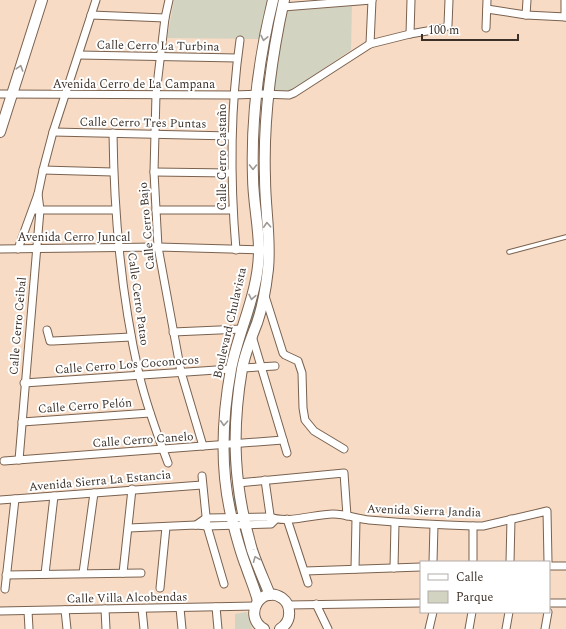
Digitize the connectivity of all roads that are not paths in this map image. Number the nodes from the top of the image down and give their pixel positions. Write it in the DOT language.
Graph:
graph roads {
  1 [pos="42,0"];
  2 [pos="96,0"];
  3 [pos="169,0"];
  4 [pos="372,0"];
  5 [pos="412,0"];
  6 [pos="450,0"];
  7 [pos="487,0"];
  8 [pos="527,0"];
  9 [pos="566,0"];
  10 [pos="273,2"];
  11 [pos="284,3"];
  12 [pos="487,9"];
  13 [pos="526,15"];
  14 [pos="91,16"];
  15 [pos="565,17"];
  16 [pos="165,18"];
  17 [pos="486,28"];
  18 [pos="410,34"];
  19 [pos="240,40"];
  20 [pos="370,44"];
  21 [pos="79,55"];
  22 [pos="160,57"];
  23 [pos="237,58"];
  24 [pos="0,94"];
  25 [pos="12,94"];
  26 [pos="156,94"];
  27 [pos="257,94"];
  28 [pos="268,94"];
  29 [pos="65,95"];
  30 [pos="234,96"];
  31 [pos="0,132"];
  32 [pos="53,132"];
  33 [pos="113,133"];
  34 [pos="154,134"];
  35 [pos="231,136"];
  36 [pos="43,170"];
  37 [pos="114,172"];
  38 [pos="154,172"];
  39 [pos="231,173"];
  40 [pos="36,210"];
  41 [pos="115,210"];
  42 [pos="156,210"];
  43 [pos="232,210"];
  44 [pos="566,237"];
  45 [pos="119,248"];
  46 [pos="158,248"];
  47 [pos="0,249"];
  48 [pos="18,249"];
  49 [pos="37,249"];
  50 [pos="236,250"];
  51 [pos="264,250"];
  52 [pos="508,252"];
  53 [pos="264,294"];
  54 [pos="242,329"];
  55 [pos="47,330"];
  56 [pos="173,332"];
  57 [pos="252,336"];
  58 [pos="132,337"];
  59 [pos="261,366"];
  60 [pos="275,366"];
  61 [pos="242,368"];
  62 [pos="231,369"];
  63 [pos="181,372"];
  64 [pos="140,375"];
  65 [pos="24,383"];
  66 [pos="150,413"];
  67 [pos="22,422"];
  68 [pos="283,440"];
  69 [pos="234,444"];
  70 [pos="223,445"];
  71 [pos="203,446"];
  72 [pos="344,449"];
  73 [pos="163,450"];
  74 [pos="287,452"];
  75 [pos="19,460"];
  76 [pos="4,461"];
  77 [pos="168,463"];
  78 [pos="202,476"];
  79 [pos="265,480"];
  80 [pos="238,483"];
  81 [pos="202,485"];
  82 [pos="132,489"];
  83 [pos="94,493"];
  84 [pos="54,496"];
  85 [pos="0,500"];
  86 [pos="15,500"];
  87 [pos="346,516"];
  88 [pos="206,518"];
  89 [pos="287,519"];
  90 [pos="356,519"];
  91 [pos="511,519"];
  92 [pos="272,520"];
  93 [pos="233,521"];
  94 [pos="245,521"];
  95 [pos="395,523"];
  96 [pos="196,525"];
  97 [pos="434,525"];
  98 [pos="207,526"];
  99 [pos="473,526"];
  100 [pos="166,527"];
  101 [pos="129,528"];
  102 [pos="433,561"];
  103 [pos="473,561"];
  104 [pos="510,561"];
  105 [pos="548,561"];
  106 [pos="550,566"];
  107 [pos="564,566"];
  108 [pos="420,567"];
  109 [pos="394,568"];
  110 [pos="355,569"];
  111 [pos="305,571"];
  112 [pos="141,572"];
  113 [pos="83,573"];
  114 [pos="123,573"];
  115 [pos="45,574"];
  116 [pos="6,575"];
  117 [pos="308,582"];
  118 [pos="224,584"];
  119 [pos="160,588"];
  120 [pos="5,590"];
  121 [pos="270,595"];
  122 [pos="420,603"];
  123 [pos="566,603"];
  124 [pos="257,604"];
  125 [pos="316,604"];
  126 [pos="288,605"];
  127 [pos="550,605"];
  128 [pos="216,607"];
  129 [pos="180,608"];
  130 [pos="105,609"];
  131 [pos="142,609"];
  132 [pos="65,610"];
  133 [pos="0,611"];
  134 [pos="28,611"];
  135 [pos="433,613"];
  136 [pos="472,613"];
  137 [pos="509,613"];
  138 [pos="548,613"];
  139 [pos="262,628"];
  140 [pos="284,628"];
  141 [pos="29,629"];
  142 [pos="67,629"];
  143 [pos="106,629"];
  144 [pos="144,629"];
  145 [pos="182,629"];
  146 [pos="218,629"];
  147 [pos="328,629"];
  148 [pos="430,629"];
  149 [pos="469,629"];
  150 [pos="506,629"];
  151 [pos="545,629"];
  25 -- 1 [label="street, one-way"];
  2 -- 14 [label="street, Calle Cerro Ceibal"];
  3 -- 16 [label="street, Calle Cerro Bajo"];
  4 -- 11 [label="street"];
  4 -- 20 [label="street"];
  5 -- 18 [label="street"];
  6 -- 18 [label="street, Avenida Cerro de La Campana"];
  7 -- 12 [label="street"];
  8 -- 13 [label="street"];
  9 -- 15 [label="street"];
  10 -- 11 [label="street"];
  10 -- 27 [label="street, Boulevard Chulavista, one-way"];
  11 -- 28 [label="street, Boulevard Chulavista"];
  12 -- 13 [label="street"];
  12 -- 17 [label="street"];
  13 -- 15 [label="street"];
  14 -- 16 [label="street"];
  14 -- 21 [label="street, Calle Cerro Ceibal"];
  16 -- 22 [label="street, Calle Cerro Bajo"];
  18 -- 20 [label="street, Avenida Cerro de La Campana"];
  19 -- 23 [label="street, Calle Cerro Castaño"];
  20 -- 28 [label="street, Avenida Cerro de La Campana"];
  21 -- 22 [label="street, Calle Cerro La Turbina"];
  21 -- 29 [label="street, Calle Cerro Ceibal"];
  22 -- 23 [label="street, Calle Cerro La Turbina"];
  22 -- 26 [label="street, Calle Cerro Bajo"];
  23 -- 30 [label="street, Calle Cerro Castaño"];
  24 -- 25 [label="street, Avenida Cerro de La Campana"];
  25 -- 29 [label="street, Avenida Cerro de La Campana"];
  25 -- 31 [label="street"];
  26 -- 29 [label="street, Avenida Cerro de La Campana"];
  26 -- 30 [label="street, Avenida Cerro de La Campana"];
  26 -- 34 [label="street, Calle Cerro Bajo"];
  27 -- 28 [label="street, Avenida Cerro de La Campana"];
  27 -- 30 [label="street, Avenida Cerro de La Campana"];
  27 -- 51 [label="street, Boulevard Chulavista, one-way"];
  51 -- 28 [label="street, Boulevard Chulavista, one-way"];
  29 -- 32 [label="street, Calle Cerro Ceibal"];
  30 -- 35 [label="street, Calle Cerro Castaño"];
  32 -- 33 [label="street, Calle Cerro Tres Puntas"];
  32 -- 36 [label="street, Calle Cerro Ceibal"];
  33 -- 34 [label="street, Calle Cerro Tres Puntas"];
  33 -- 37 [label="street, Calle Cerro Patao"];
  34 -- 35 [label="street, Calle Cerro Tres Puntas"];
  34 -- 38 [label="street, Calle Cerro Bajo"];
  35 -- 39 [label="street, Calle Cerro Castaño"];
  36 -- 37 [label="street"];
  36 -- 40 [label="street, Calle Cerro Ceibal"];
  37 -- 41 [label="street, Calle Cerro Patao"];
  38 -- 39 [label="street"];
  38 -- 42 [label="street, Calle Cerro Bajo"];
  39 -- 43 [label="street, Calle Cerro Castaño"];
  40 -- 41 [label="street"];
  40 -- 48 [label="street"];
  40 -- 49 [label="street, Calle Cerro Ceibal"];
  41 -- 45 [label="street, Calle Cerro Patao"];
  42 -- 43 [label="street"];
  42 -- 46 [label="street, Calle Cerro Bajo"];
  43 -- 50 [label="street, Calle Cerro Castaño"];
  44 -- 52 [label="lane"];
  45 -- 46 [label="street, Avenida Cerro Juncal"];
  45 -- 49 [label="street, Avenida Cerro Juncal"];
  45 -- 58 [label="street, Calle Cerro Patao"];
  46 -- 50 [label="street, Avenida Cerro Juncal"];
  46 -- 56 [label="street, Calle Cerro Bajo"];
  47 -- 48 [label="street, Avenida Cerro Juncal"];
  48 -- 49 [label="street, Avenida Cerro Juncal"];
  49 -- 65 [label="street, Calle Cerro Ceibal"];
  50 -- 51 [label="street, Avenida Cerro Juncal"];
  51 -- 53 [label="street, Boulevard Chulavista"];
  51 -- 54 [label="street, Boulevard Chulavista, one-way"];
  53 -- 57 [label="street, Boulevard Chulavista"];
  53 -- 72 [label="street"];
  54 -- 56 [label="street"];
  54 -- 62 [label="street, Boulevard Chulavista"];
  55 -- 58 [label="street"];
  56 -- 63 [label="street, Calle Cerro Bajo"];
  57 -- 59 [label="street"];
  57 -- 61 [label="street, Boulevard Chulavista"];
  58 -- 64 [label="street, Calle Cerro Patao"];
  59 -- 60 [label="street"];
  59 -- 61 [label="street"];
  59 -- 68 [label="street"];
  61 -- 69 [label="street, Boulevard Chulavista"];
  62 -- 63 [label="street, Calle Cerro Los Coconocos"];
  62 -- 70 [label="street, Boulevard Chulavista, one-way"];
  63 -- 64 [label="street, Calle Cerro Los Coconocos"];
  63 -- 71 [label="street, Calle Cerro Bajo"];
  64 -- 65 [label="street, Calle Cerro Los Coconocos"];
  64 -- 66 [label="street, Calle Cerro Patao"];
  65 -- 67 [label="street, Calle Cerro Ceibal"];
  66 -- 67 [label="street, Calle Cerro Pelón"];
  66 -- 73 [label="street, Calle Cerro Patao"];
  67 -- 75 [label="street, Calle Cerro Ceibal"];
  68 -- 69 [label="street, Calle Cerro Canelo"];
  68 -- 74 [label="street"];
  69 -- 70 [label="street, Calle Cerro Canelo"];
  69 -- 80 [label="street, Boulevard Chulavista"];
  70 -- 71 [label="street, Calle Cerro Canelo"];
  70 -- 93 [label="street, Boulevard Chulavista"];
  71 -- 73 [label="street, Calle Cerro Canelo"];
  73 -- 75 [label="street, Calle Cerro Canelo"];
  73 -- 77 [label="street, Calle Cerro Patao"];
  75 -- 76 [label="street, Calle Cerro Canelo"];
  78 -- 81 [label="street"];
  79 -- 80 [label="street"];
  79 -- 87 [label="street"];
  79 -- 92 [label="street"];
  80 -- 94 [label="street, Boulevard Chulavista"];
  81 -- 82 [label="street, Avenida Sierra La Estancia"];
  81 -- 88 [label="street"];
  82 -- 83 [label="street, Avenida Sierra La Estancia"];
  82 -- 101 [label="street"];
  83 -- 84 [label="street, Avenida Sierra La Estancia"];
  83 -- 113 [label="street"];
  84 -- 86 [label="street, Avenida Sierra La Estancia"];
  84 -- 115 [label="street"];
  85 -- 86 [label="street, Avenida Sierra La Estancia"];
  86 -- 116 [label="street"];
  87 -- 89 [label="street, Avenida Sierra Jandia"];
  87 -- 90 [label="street, Avenida Sierra Jandia"];
  88 -- 93 [label="street"];
  88 -- 96 [label="street"];
  88 -- 98 [label="street"];
  89 -- 92 [label="street, Avenida Sierra Jandia"];
  89 -- 111 [label="street"];
  90 -- 95 [label="street, Avenida Sierra Jandia"];
  90 -- 110 [label="street"];
  91 -- 99 [label="street, Avenida Sierra Jandia"];
  91 -- 104 [label="street"];
  91 -- 105 [label="street, Avenida Sierra Jandia"];
  92 -- 94 [label="street, Avenida Sierra Jandia"];
  93 -- 94 [label="street, Avenida Sierra Jandia"];
  93 -- 98 [label="street"];
  93 -- 124 [label="street, Boulevard Chulavista"];
  121 -- 94 [label="street, Boulevard Chulavista, one-way"];
  95 -- 97 [label="street, Avenida Sierra Jandia"];
  95 -- 109 [label="street"];
  96 -- 98 [label="street"];
  96 -- 100 [label="street"];
  97 -- 99 [label="street, Avenida Sierra Jandia"];
  97 -- 102 [label="street"];
  98 -- 118 [label="street"];
  99 -- 103 [label="street"];
  100 -- 101 [label="street"];
  100 -- 119 [label="street"];
  101 -- 114 [label="street"];
  106 -- 107 [label="street"];
  108 -- 109 [label="street"];
  109 -- 110 [label="street"];
  110 -- 111 [label="street"];
  111 -- 117 [label="street"];
  112 -- 114 [label="street"];
  113 -- 114 [label="street"];
  113 -- 115 [label="street"];
  115 -- 116 [label="street"];
  116 -- 120 [label="street"];
  121 -- 124 [label="street"];
  121 -- 126 [label="street"];
  122 -- 125 [label="street"];
  123 -- 127 [label="street"];
  124 -- 128 [label="street, Calle Villa Alcobendas"];
  124 -- 139 [label="street, Boulevard Chulavista"];
  125 -- 126 [label="street"];
  125 -- 147 [label="street"];
  126 -- 140 [label="street"];
  128 -- 129 [label="street, Calle Villa Alcobendas"];
  128 -- 146 [label="street"];
  129 -- 131 [label="street, Calle Villa Alcobendas"];
  129 -- 145 [label="street"];
  130 -- 131 [label="street, Calle Villa Alcobendas"];
  130 -- 132 [label="street, Calle Villa Alcobendas"];
  130 -- 143 [label="street"];
  131 -- 144 [label="street"];
  132 -- 134 [label="street, Calle Villa Alcobendas"];
  132 -- 142 [label="street"];
  133 -- 134 [label="street, Calle Villa Alcobendas"];
  134 -- 141 [label="street"];
  135 -- 148 [label="street"];
  136 -- 149 [label="street"];
  137 -- 150 [label="street"];
  138 -- 151 [label="street"];
}
